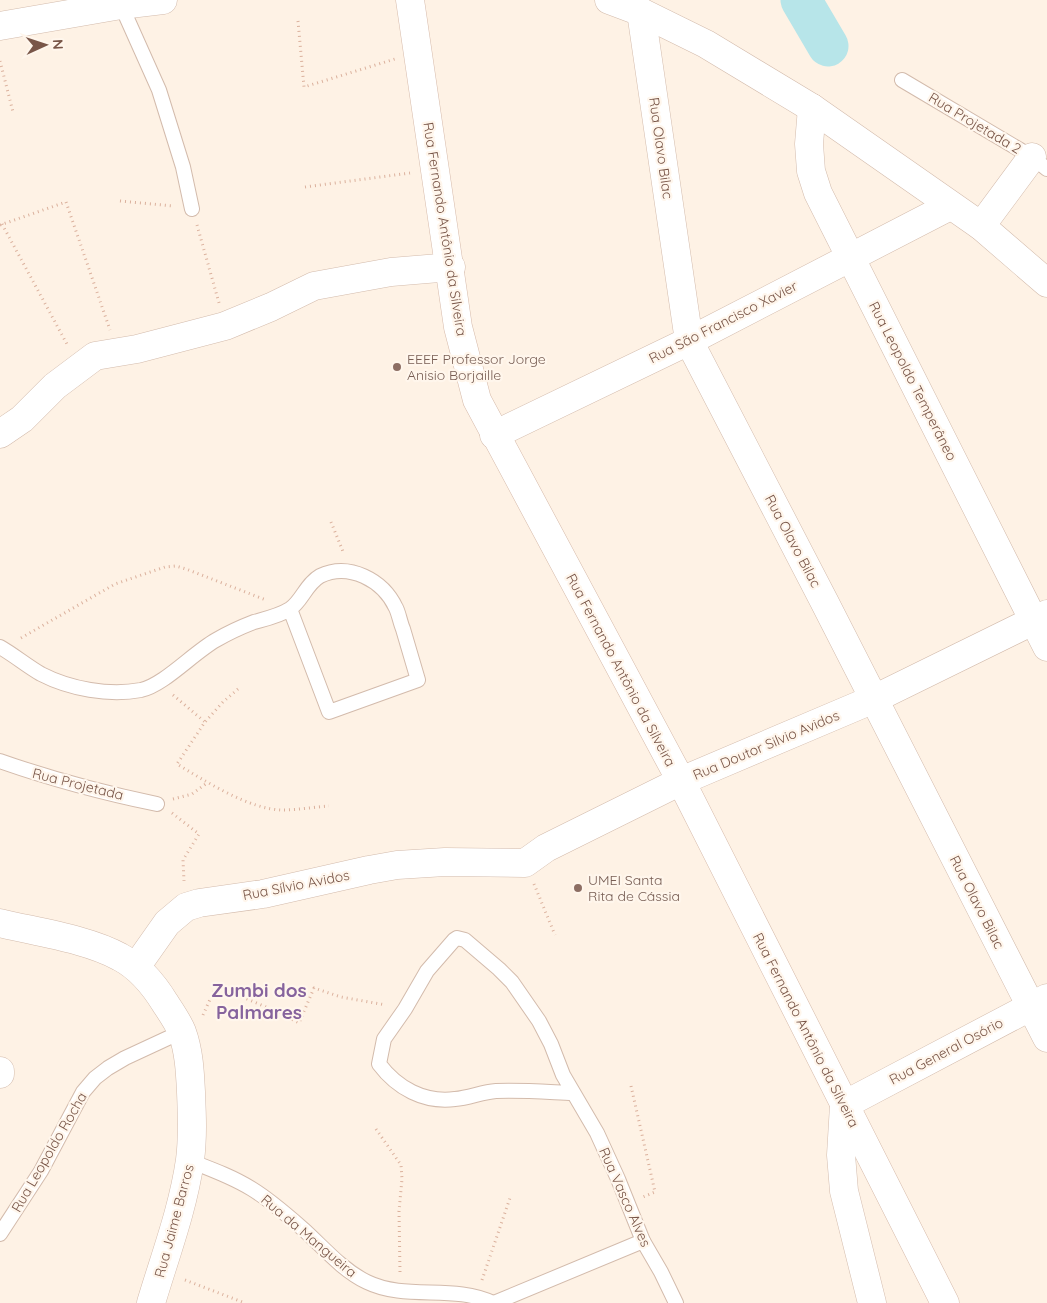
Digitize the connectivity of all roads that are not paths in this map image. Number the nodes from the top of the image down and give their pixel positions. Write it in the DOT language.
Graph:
graph roads {
  1 [pos="163,0"];
  2 [pos="410,0"];
  3 [pos="609,0"];
  4 [pos="121,5"];
  5 [pos="641,12"];
  6 [pos="0,26"];
  7 [pos="902,80"];
  8 [pos="812,108"];
  9 [pos="1040,163"];
  10 [pos="950,206"];
  11 [pos="192,208"];
  12 [pos="981,226"];
  13 [pos="850,257"];
  14 [pos="451,267"];
  15 [pos="1047,283"];
  16 [pos="689,341"];
  17 [pos="0,434"];
  18 [pos="494,434"];
  19 [pos="290,609"];
  20 [pos="1040,618"];
  21 [pos="1047,647"];
  22 [pos="1,648"];
  23 [pos="874,699"];
  24 [pos="0,761"];
  25 [pos="681,781"];
  26 [pos="157,804"];
  27 [pos="484,863"];
  28 [pos="0,923"];
  29 [pos="136,967"];
  30 [pos="1039,1002"];
  31 [pos="182,1032"];
  32 [pos="1047,1038"];
  33 [pos="573,1093"];
  34 [pos="844,1105"];
  35 [pos="190,1161"];
  36 [pos="0,1234"];
  37 [pos="643,1241"];
  38 [pos="152,1303"];
  39 [pos="493,1303"];
  40 [pos="676,1303"];
  41 [pos="872,1303"];
  42 [pos="945,1303"];
  1 -- 4 [label="street"];
  2 -- 14 [label="street, Rua Fernando Antônio da Silveira"];
  3 -- 5 [label="street"];
  4 -- 6 [label="street"];
  4 -- 11 [label="lane"];
  5 -- 8 [label="street"];
  5 -- 16 [label="street, Rua Olavo Bilac"];
  7 -- 9 [label="lane, Rua Projetada 2"];
  8 -- 10 [label="street"];
  8 -- 13 [label="street, Rua Leopoldo Temperâneo"];
  9 -- 12 [label="street"];
  10 -- 12 [label="street"];
  10 -- 13 [label="street, Rua São Francisco Xavier"];
  12 -- 15 [label="street"];
  13 -- 16 [label="street, Rua São Francisco Xavier"];
  13 -- 20 [label="street, Rua Leopoldo Temperâneo"];
  14 -- 17 [label="street"];
  14 -- 18 [label="street, Rua Fernando Antônio da Silveira"];
  16 -- 18 [label="street, Rua São Francisco Xavier"];
  16 -- 23 [label="street, Rua Olavo Bilac"];
  18 -- 25 [label="street, Rua Fernando Antônio da Silveira"];
  19 -- 19 [label="lane"];
  19 -- 22 [label="lane"];
  20 -- 21 [label="street, Rua Leopoldo Temperâneo"];
  20 -- 23 [label="street, Rua Doutor Silvio Avidos"];
  23 -- 25 [label="street, Rua Doutor Silvio Avidos"];
  23 -- 30 [label="street, Rua Olavo Bilac"];
  24 -- 26 [label="lane, Rua Projetada"];
  25 -- 27 [label="street, Rua Doutor Silvio Avidos"];
  25 -- 34 [label="street, Rua Fernando Antônio da Silveira"];
  27 -- 29 [label="street, Rua Sílvio Avidos"];
  28 -- 29 [label="street, Rua Jaime Barros"];
  29 -- 31 [label="street, Rua Jaime Barros"];
  30 -- 32 [label="street, Rua Olavo Bilac"];
  30 -- 34 [label="street, Rua General Osório"];
  31 -- 35 [label="street, Rua Jaime Barros"];
  31 -- 36 [label="lane, Rua Leopoldo Rocha"];
  33 -- 33 [label="lane, Rua Vasco Alves"];
  33 -- 37 [label="lane, Rua Vasco Alves"];
  34 -- 41 [label="street"];
  34 -- 42 [label="street, Rua Fernando Antônio da Silveira"];
  35 -- 38 [label="street, Rua Jaime Barros"];
  35 -- 39 [label="lane, Rua da Mangueira"];
  37 -- 39 [label="lane, Rua da Mangueira"];
  37 -- 40 [label="lane, Rua Vasco Alves"];
}
